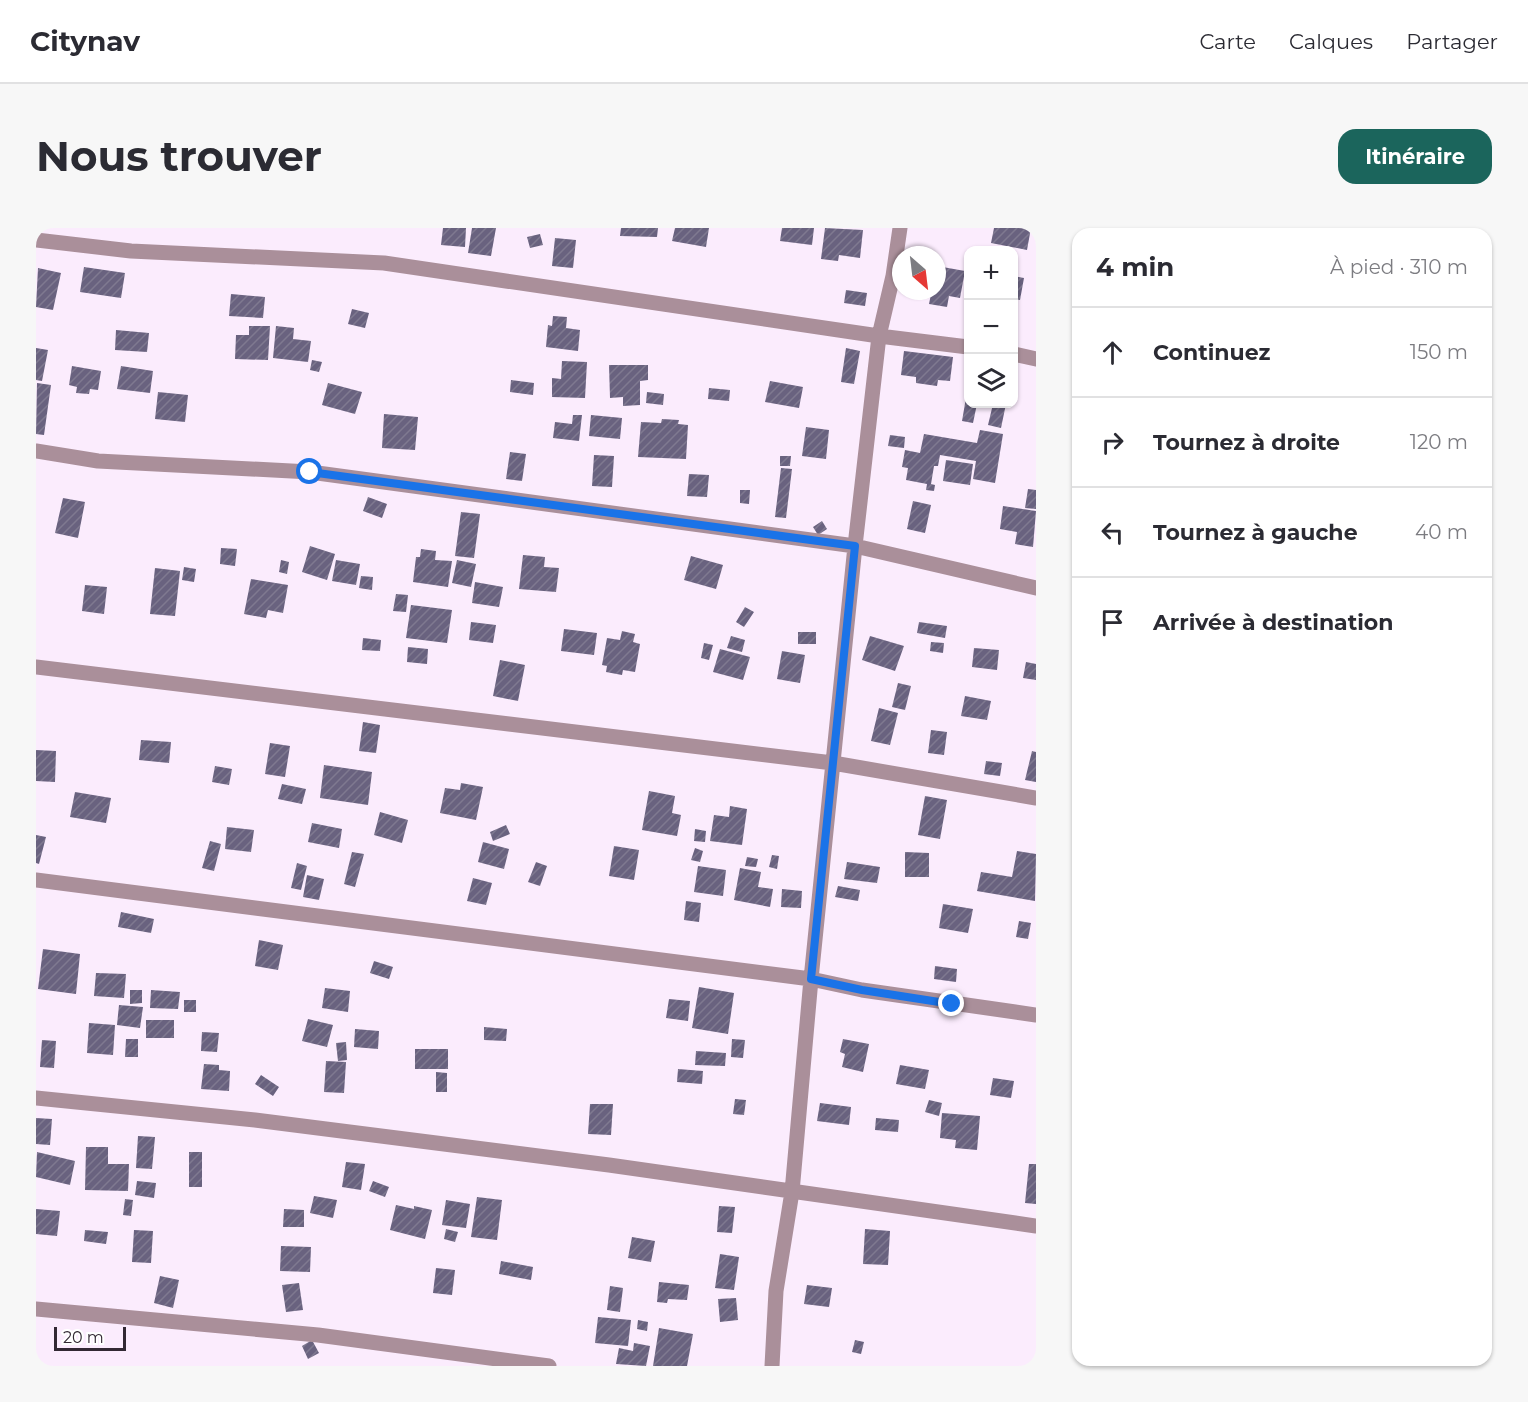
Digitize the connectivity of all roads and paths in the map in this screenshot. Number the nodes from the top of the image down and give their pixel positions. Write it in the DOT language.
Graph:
graph roads {
  1 [pos="900,228"];
  2 [pos="36,240"];
  3 [pos="879,336"];
  4 [pos="964,345"];
  5 [pos="1018,355"];
  6 [pos="1036,359"];
  7 [pos="36,451"];
  8 [pos="855,546"];
  9 [pos="1036,588"];
  10 [pos="36,667"];
  11 [pos="833,763"];
  12 [pos="1036,798"];
  13 [pos="36,880"];
  14 [pos="811,979"];
  15 [pos="1036,1015"];
  16 [pos="36,1098"];
  17 [pos="792,1192"];
  18 [pos="1036,1227"];
  19 [pos="36,1309"];
  20 [pos="549,1366"];
  21 [pos="772,1366"];
  1 -- 3 [label="street"];
  2 -- 3 [label="street"];
  3 -- 4 [label="street"];
  3 -- 8 [label="street"];
  5 -- 6 [label="street"];
  7 -- 8 [label="street"];
  8 -- 9 [label="street"];
  8 -- 11 [label="street"];
  10 -- 11 [label="street"];
  11 -- 12 [label="street"];
  11 -- 14 [label="street"];
  13 -- 14 [label="street"];
  14 -- 15 [label="street"];
  14 -- 17 [label="street"];
  16 -- 17 [label="street"];
  17 -- 18 [label="street"];
  17 -- 21 [label="street"];
  19 -- 20 [label="street"];
}
